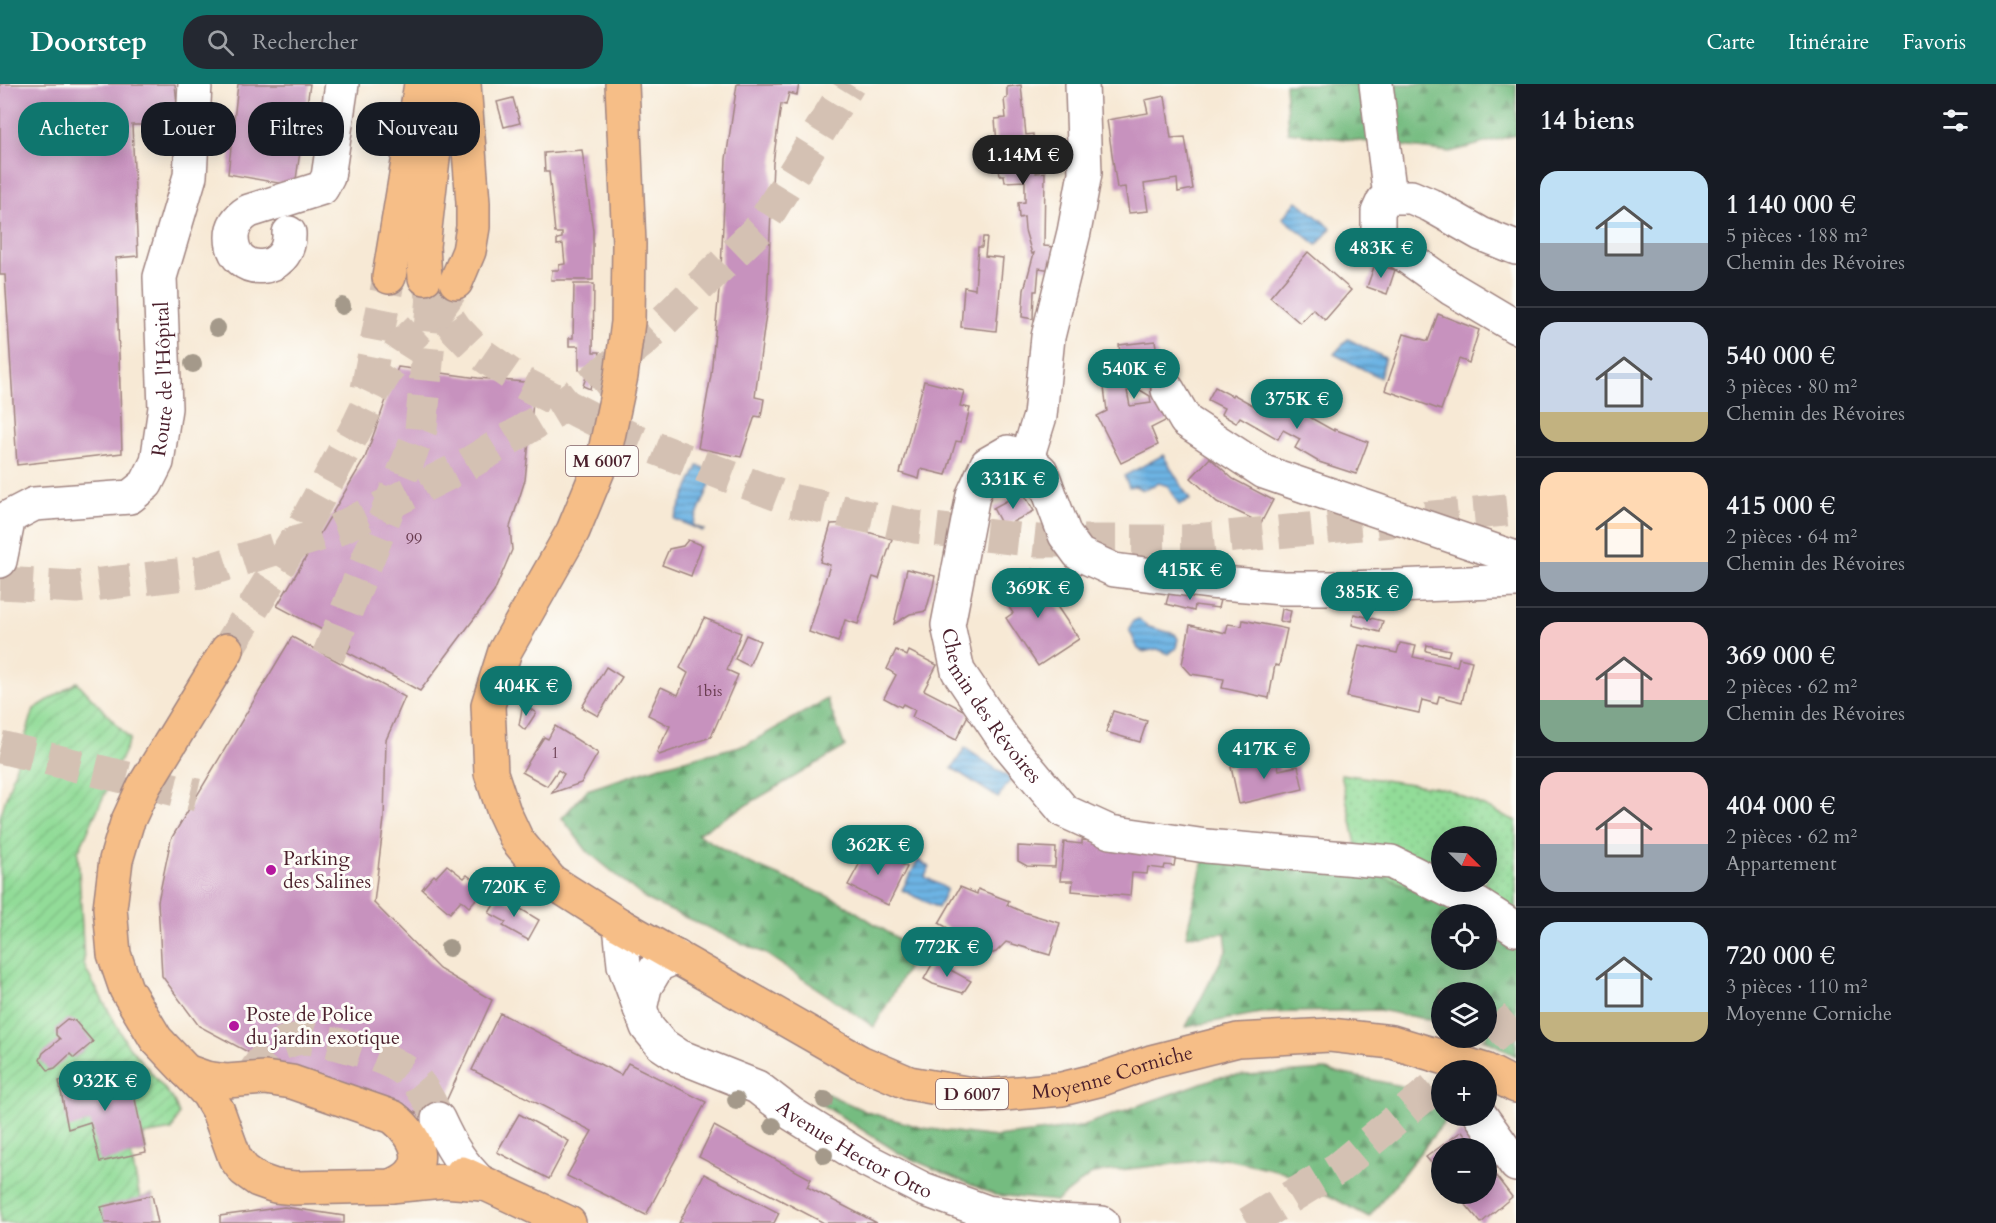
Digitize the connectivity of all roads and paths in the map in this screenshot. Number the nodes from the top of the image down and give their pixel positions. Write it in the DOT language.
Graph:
graph roads {
  1 [pos="195,84"];
  2 [pos="342,84"];
  3 [pos="421,84"];
  4 [pos="442,84"];
  5 [pos="464,84"];
  6 [pos="622,84"];
  7 [pos="1082,84"];
  8 [pos="1376,84"];
  9 [pos="1390,197"];
  10 [pos="289,233"];
  11 [pos="1516,248"];
  12 [pos="389,277"];
  13 [pos="1516,327"];
  14 [pos="1168,390"];
  15 [pos="1027,458"];
  16 [pos="0,561"];
  17 [pos="1516,562"];
  18 [pos="1516,581"];
  19 [pos="227,650"];
  20 [pos="504,812"];
  21 [pos="620,925"];
  22 [pos="1516,929"];
  23 [pos="677,957"];
  24 [pos="640,1009"];
  25 [pos="1440,1060"];
  26 [pos="186,1071"];
  27 [pos="1497,1076"];
  28 [pos="249,1080"];
  29 [pos="1516,1086"];
  30 [pos="1488,1126"];
  31 [pos="226,1130"];
  32 [pos="426,1130"];
  33 [pos="1516,1165"];
  34 [pos="482,1184"];
  35 [pos="391,1186"];
  36 [pos="569,1223"];
  37 [pos="1102,1223"];
  1 -- 16 [label="street, Route de l'Hôpital"];
  2 -- 10 [label="street"];
  3 -- 12 [label="main road"];
  4 -- 5 [label="main road"];
  6 -- 20 [label="main road, M 6007"];
  7 -- 15 [label="street"];
  8 -- 9 [label="street"];
  9 -- 11 [label="street"];
  9 -- 13 [label="street"];
  14 -- 17 [label="street"];
  15 -- 18 [label="street"];
  15 -- 22 [label="street, Chemin des Révoires"];
  19 -- 26 [label="main road"];
  20 -- 21 [label="main road, Moyenne Corniche / D 6007"];
  21 -- 23 [label="main road, Moyenne Corniche / D 6007"];
  21 -- 24 [label="street, Avenue Hector Otto"];
  23 -- 24 [label="street"];
  23 -- 25 [label="main road, Moyenne Corniche / D 6007"];
  24 -- 37 [label="street, Avenue Hector Otto"];
  26 -- 28 [label="main road"];
  26 -- 31 [label="main road"];
  27 -- 29 [label="main road, Moyenne Corniche / D 6007"];
  28 -- 31 [label="main road"];
  28 -- 32 [label="main road"];
  30 -- 33 [label="street"];
  31 -- 35 [label="main road"];
  32 -- 34 [label="main road"];
  32 -- 35 [label="main road"];
  34 -- 35 [label="main road"];
  34 -- 36 [label="main road"];
}
